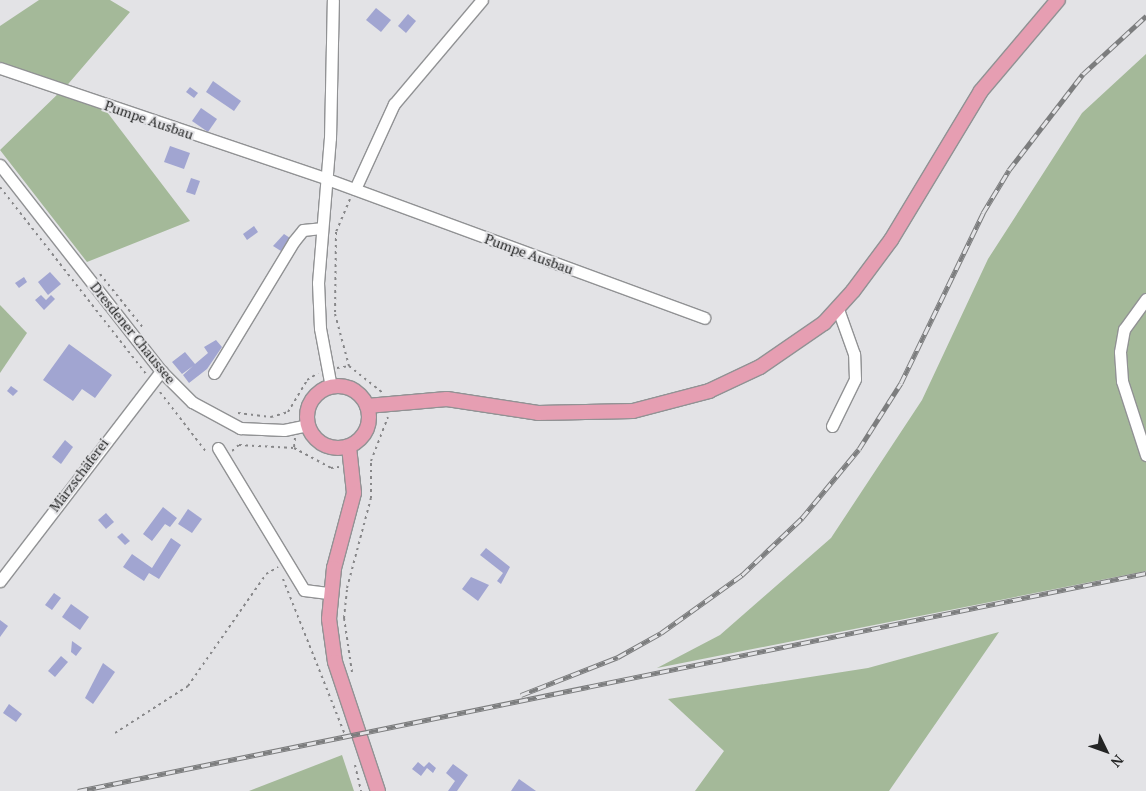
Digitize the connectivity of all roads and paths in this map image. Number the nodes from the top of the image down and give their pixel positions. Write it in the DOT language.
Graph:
graph roads {
  1 [pos="333,0"];
  2 [pos="482,0"];
  3 [pos="1058,0"];
  4 [pos="0,68"];
  5 [pos="0,165"];
  6 [pos="327,179"];
  7 [pos="0,187"];
  8 [pos="355,189"];
  9 [pos="321,228"];
  10 [pos="98,272"];
  11 [pos="1146,299"];
  12 [pos="838,309"];
  13 [pos="704,318"];
  14 [pos="146,333"];
  15 [pos="161,370"];
  16 [pos="328,370"];
  17 [pos="214,373"];
  18 [pos="151,380"];
  19 [pos="331,387"];
  20 [pos="367,406"];
  21 [pos="232,411"];
  22 [pos="288,412"];
  23 [pos="308,425"];
  24 [pos="832,426"];
  25 [pos="293,429"];
  26 [pos="349,447"];
  27 [pos="294,448"];
  28 [pos="221,453"];
  29 [pos="1146,455"];
  30 [pos="352,464"];
  31 [pos="274,559"];
  32 [pos="283,564"];
  33 [pos="0,581"];
  34 [pos="330,593"];
  35 [pos="353,682"];
  36 [pos="115,733"];
  37 [pos="346,738"];
  38 [pos="354,757"];
  39 [pos="361,791"];
  40 [pos="378,791"];
  1 -- 6 [label="street"];
  2 -- 8 [label="street"];
  3 -- 12 [label="main road"];
  4 -- 6 [label="street, Pumpe Ausbau"];
  5 -- 15 [label="street, Dresdener Chaussee"];
  6 -- 8 [label="street, Pumpe Ausbau"];
  6 -- 9 [label="street"];
  7 -- 18 [label="path"];
  8 -- 13 [label="street, Pumpe Ausbau"];
  8 -- 16 [label="path"];
  9 -- 16 [label="street"];
  9 -- 17 [label="street"];
  10 -- 14 [label="path"];
  11 -- 29 [label="street"];
  12 -- 20 [label="main road"];
  12 -- 24 [label="street"];
  15 -- 18 [label="street, Märzschäferei"];
  15 -- 25 [label="street, Dresdener Chaussee"];
  16 -- 19 [label="street"];
  16 -- 22 [label="path"];
  18 -- 28 [label="path"];
  18 -- 33 [label="street, Märzschäferei"];
  19 -- 20 [label="main road"];
  19 -- 23 [label="main road"];
  20 -- 26 [label="main road"];
  21 -- 22 [label="path"];
  22 -- 25 [label="path"];
  23 -- 25 [label="street, Dresdener Chaussee"];
  23 -- 26 [label="main road"];
  25 -- 27 [label="path"];
  26 -- 30 [label="main road"];
  27 -- 28 [label="path"];
  27 -- 30 [label="path"];
  28 -- 32 [label="street"];
  30 -- 34 [label="main road"];
  30 -- 35 [label="path"];
  31 -- 32 [label="path"];
  32 -- 34 [label="street"];
  32 -- 36 [label="path"];
  32 -- 37 [label="path"];
  34 -- 40 [label="main road"];
  38 -- 39 [label="path"];
}
